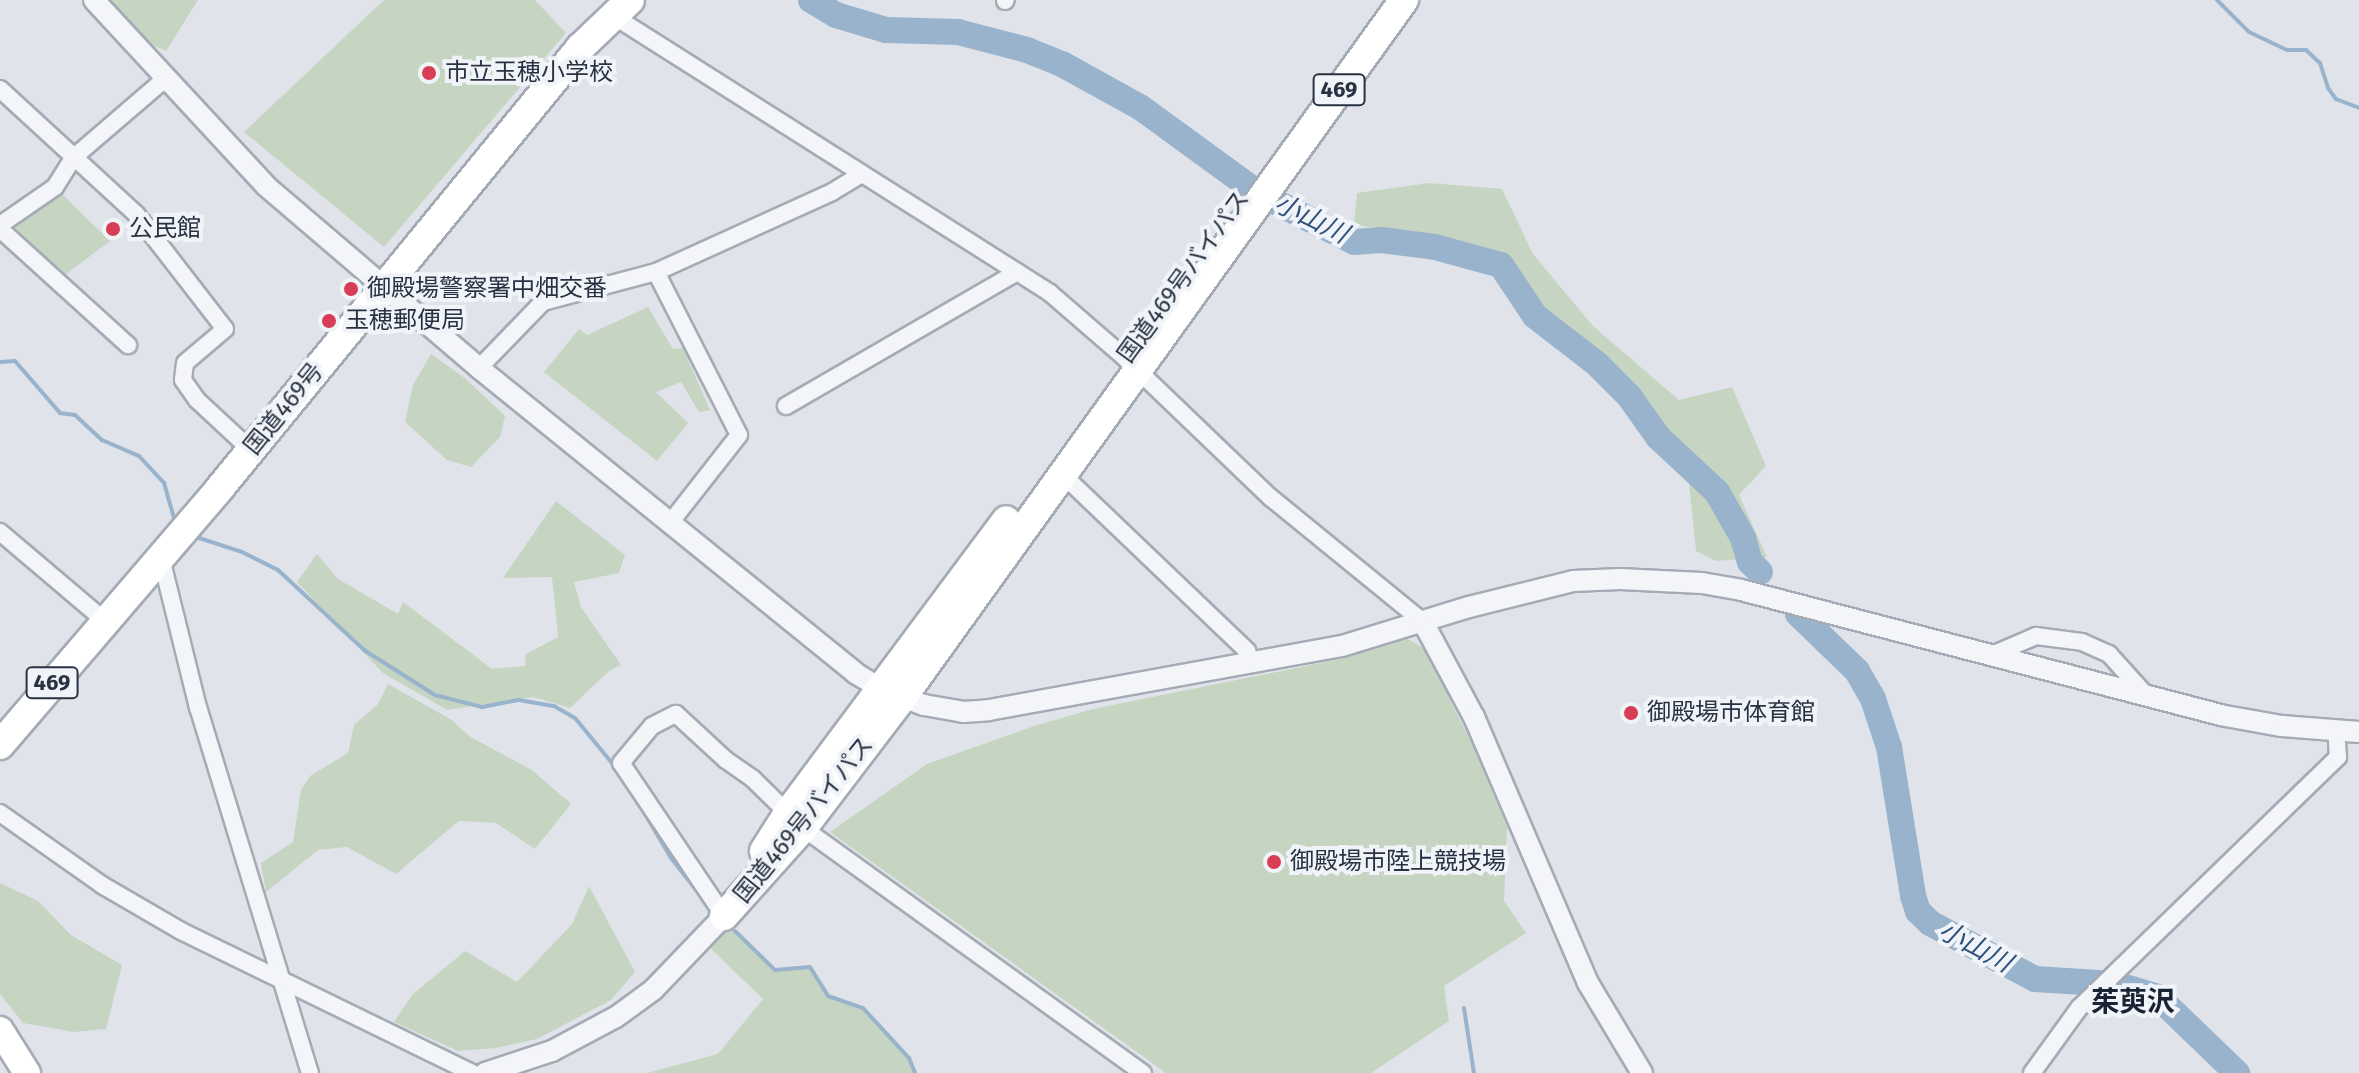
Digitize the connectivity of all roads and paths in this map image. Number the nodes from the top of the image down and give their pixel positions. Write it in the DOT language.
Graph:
graph roads {
  1 [pos="94,0"];
  2 [pos="1388,0"];
  3 [pos="1404,0"];
  4 [pos="621,8"];
  5 [pos="165,79"];
  6 [pos="0,89"];
  7 [pos="73,158"];
  8 [pos="862,174"];
  9 [pos="1268,175"];
  10 [pos="0,227"];
  11 [pos="656,272"];
  12 [pos="1017,272"];
  13 [pos="385,285"];
  14 [pos="128,345"];
  15 [pos="1131,364"];
  16 [pos="479,368"];
  17 [pos="786,406"];
  18 [pos="251,450"];
  19 [pos="1062,474"];
  20 [pos="670,523"];
  21 [pos="0,532"];
  22 [pos="161,558"];
  23 [pos="105,621"];
  24 [pos="1423,622"];
  25 [pos="1994,654"];
  26 [pos="1251,661"];
  27 [pos="892,694"];
  28 [pos="2147,696"];
  29 [pos="2336,730"];
  30 [pos="2359,732"];
  31 [pos="0,745"];
  32 [pos="0,813"];
  33 [pos="796,820"];
  34 [pos="724,916"];
  35 [pos="283,980"];
  36 [pos="0,1030"];
  37 [pos="508,1070"];
  38 [pos="27,1073"];
  39 [pos="310,1073"];
  40 [pos="472,1073"];
  41 [pos="485,1073"];
  42 [pos="1143,1073"];
  43 [pos="1642,1073"];
  44 [pos="2032,1073"];
  1 -- 5 [label="street"];
  2 -- 9 [label="highway, 国道469号バイパス / 469"];
  3 -- 9 [label="highway, 国道469号バイパス / 469"];
  4 -- 8 [label="street"];
  4 -- 13 [label="highway, 国道469号 / 469"];
  5 -- 7 [label="street"];
  5 -- 13 [label="street"];
  6 -- 7 [label="street"];
  7 -- 10 [label="street"];
  7 -- 18 [label="street"];
  8 -- 11 [label="street"];
  8 -- 12 [label="street"];
  9 -- 15 [label="highway, 国道469号バイパス / 469"];
  10 -- 14 [label="street"];
  11 -- 16 [label="street"];
  11 -- 20 [label="street"];
  12 -- 15 [label="street"];
  12 -- 17 [label="street"];
  13 -- 16 [label="street"];
  13 -- 18 [label="highway, 国道469号 / 469"];
  15 -- 19 [label="highway, 国道469号バイパス"];
  15 -- 24 [label="street"];
  15 -- 27 [label="highway, 国道469号バイパス"];
  16 -- 20 [label="street"];
  18 -- 22 [label="highway, 国道469号 / 469"];
  19 -- 26 [label="street"];
  19 -- 27 [label="highway, 国道469号バイパス"];
  20 -- 27 [label="street"];
  21 -- 23 [label="street"];
  22 -- 23 [label="highway, 国道469号 / 469"];
  22 -- 35 [label="street"];
  23 -- 31 [label="highway, 国道469号 / 469"];
  24 -- 25 [label="street"];
  24 -- 26 [label="street"];
  24 -- 43 [label="street"];
  25 -- 28 [label="street"];
  25 -- 28 [label="street"];
  26 -- 27 [label="street"];
  27 -- 33 [label="highway, 国道469号バイパス"];
  28 -- 29 [label="street"];
  29 -- 30 [label="street"];
  29 -- 44 [label="street"];
  32 -- 35 [label="street"];
  33 -- 34 [label="highway, 国道469号バイパス"];
  33 -- 34 [label="street"];
  33 -- 42 [label="street"];
  34 -- 37 [label="street"];
  35 -- 39 [label="street"];
  35 -- 40 [label="street"];
  36 -- 38 [label="main road"];
  37 -- 41 [label="street"];
}
